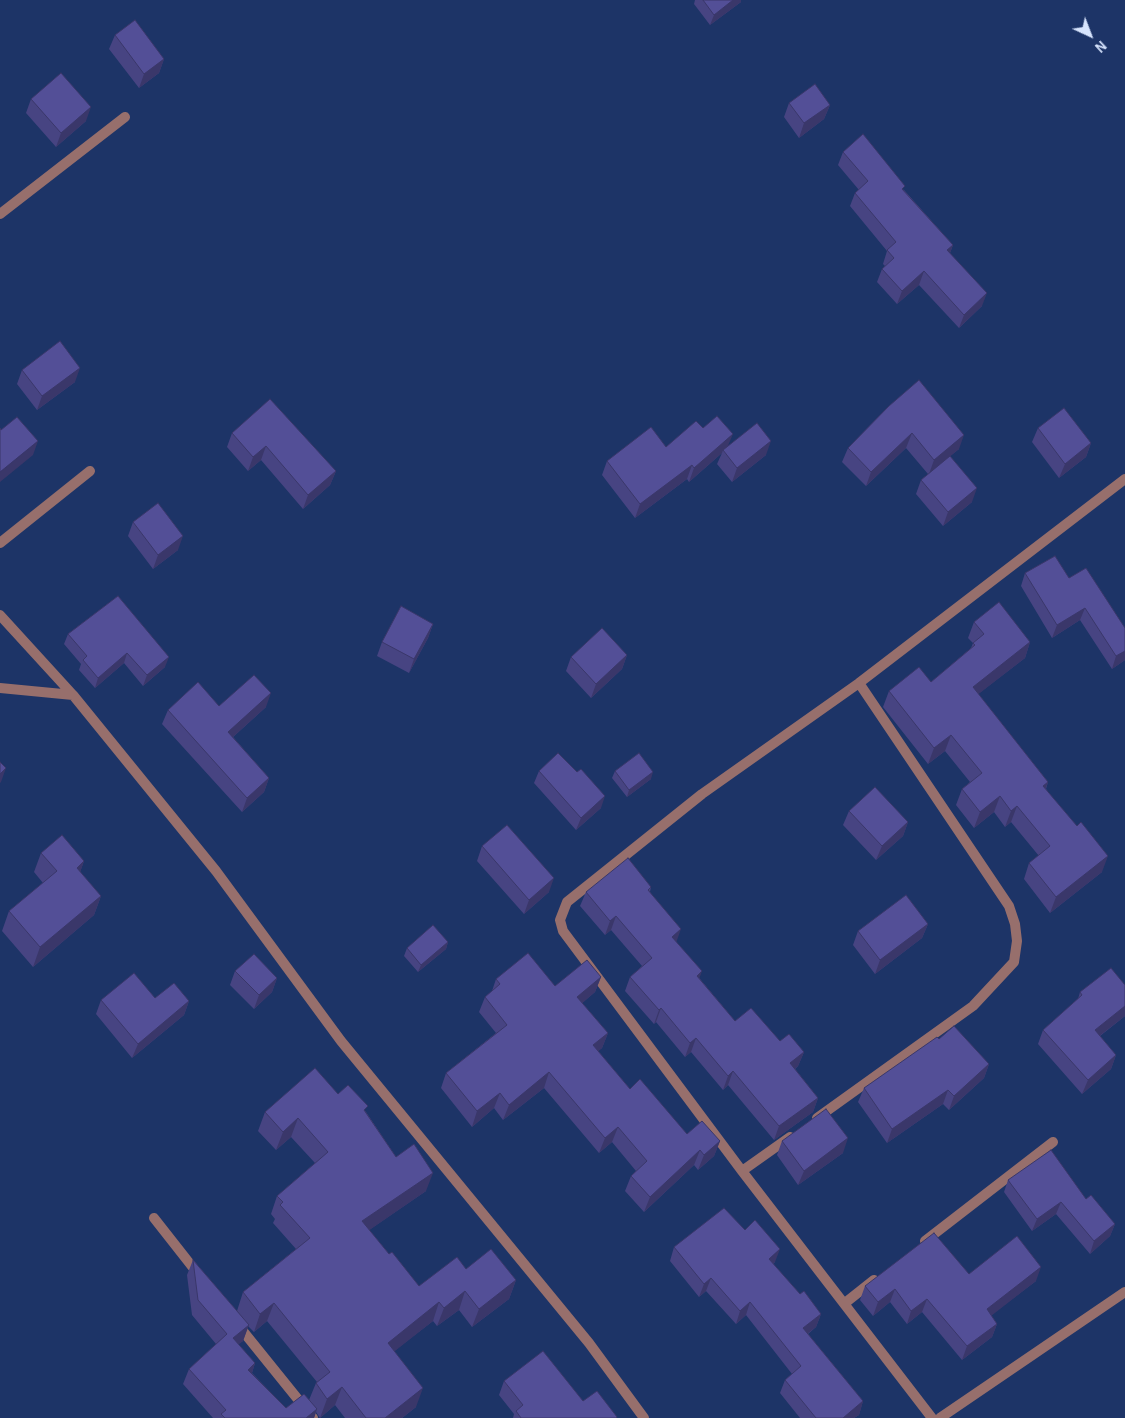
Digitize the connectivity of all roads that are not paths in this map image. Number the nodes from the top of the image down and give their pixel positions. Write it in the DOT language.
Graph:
graph roads {
  1 [pos="125,117"];
  2 [pos="0,214"];
  3 [pos="90,471"];
  4 [pos="1125,479"];
  5 [pos="0,543"];
  6 [pos="0,615"];
  7 [pos="859,683"];
  8 [pos="0,688"];
  9 [pos="73,695"];
  10 [pos="1052,1142"];
  11 [pos="742,1171"];
  12 [pos="154,1218"];
  13 [pos="914,1249"];
  14 [pos="884,1273"];
  15 [pos="202,1280"];
  16 [pos="1125,1292"];
  17 [pos="845,1303"];
  18 [pos="233,1318"];
  19 [pos="313,1418"];
  20 [pos="644,1418"];
  21 [pos="932,1418"];
  22 [pos="940,1418"];
  1 -- 2 [label="street"];
  3 -- 5 [label="street"];
  4 -- 7 [label="street"];
  6 -- 9 [label="street"];
  7 -- 11 [label="street"];
  7 -- 11 [label="street"];
  8 -- 9 [label="street"];
  9 -- 20 [label="street"];
  10 -- 13 [label="street"];
  11 -- 17 [label="street"];
  12 -- 15 [label="street"];
  14 -- 17 [label="street"];
  16 -- 22 [label="street"];
  17 -- 21 [label="street"];
  18 -- 19 [label="street"];
}
